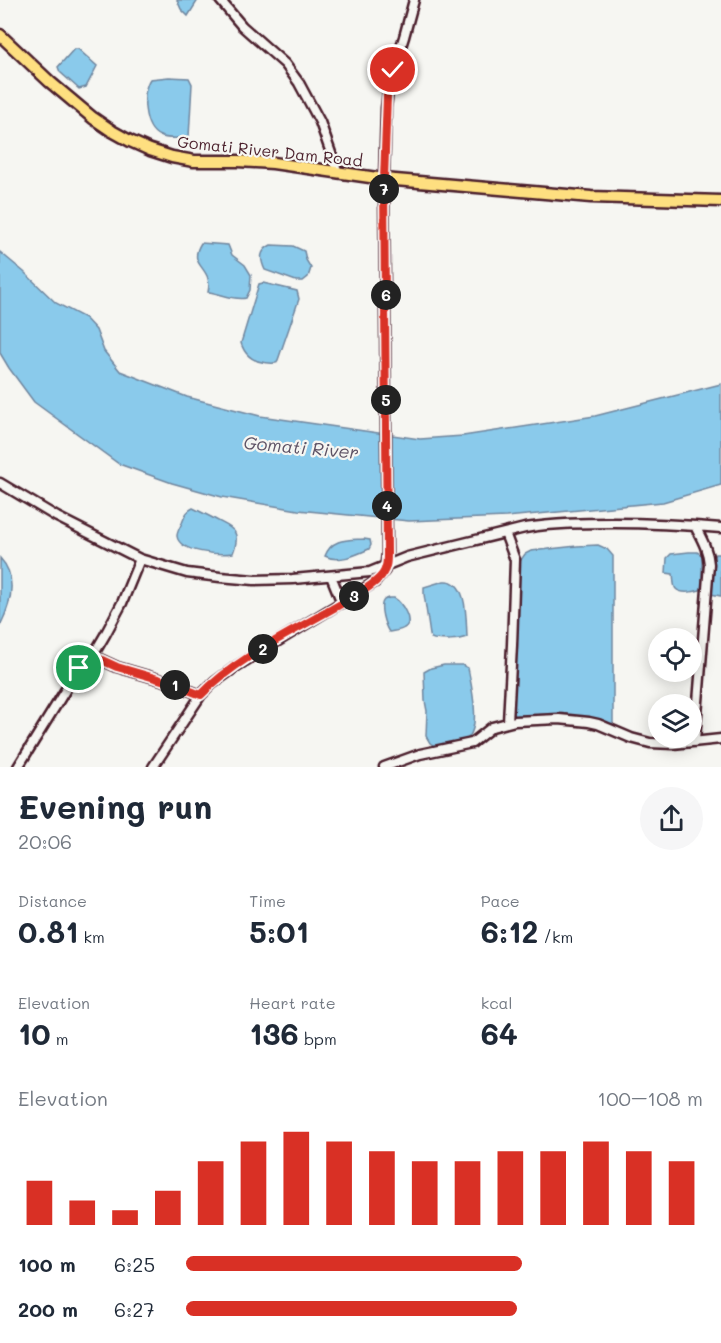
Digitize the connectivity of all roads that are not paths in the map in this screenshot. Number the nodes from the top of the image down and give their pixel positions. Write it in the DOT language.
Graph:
graph roads {
  1 [pos="220,0"];
  2 [pos="414,0"];
  3 [pos="0,35"];
  4 [pos="338,173"];
  5 [pos="384,179"];
  6 [pos="721,201"];
  7 [pos="0,483"];
  8 [pos="695,526"];
  9 [pos="721,528"];
  10 [pos="505,533"];
  11 [pos="140,559"];
  12 [pos="387,565"];
  13 [pos="331,576"];
  14 [pos="342,603"];
  15 [pos="93,656"];
  16 [pos="699,694"];
  17 [pos="201,695"];
  18 [pos="508,722"];
  19 [pos="721,739"];
  20 [pos="702,740"];
  21 [pos="648,742"];
  22 [pos="18,767"];
  23 [pos="153,767"];
  24 [pos="384,767"];
  1 -- 4 [label="street"];
  2 -- 5 [label="street"];
  3 -- 4 [label="main road, Gomati River Dam Road"];
  4 -- 5 [label="main road, Gomati River Dam Road"];
  5 -- 6 [label="main road, Gomati River Dam Road"];
  5 -- 12 [label="street"];
  7 -- 11 [label="street"];
  8 -- 9 [label="street"];
  8 -- 10 [label="street"];
  8 -- 16 [label="street"];
  10 -- 12 [label="street"];
  10 -- 18 [label="street"];
  11 -- 13 [label="street"];
  11 -- 15 [label="street"];
  12 -- 13 [label="street"];
  12 -- 14 [label="street"];
  13 -- 14 [label="street"];
  14 -- 17 [label="street"];
  15 -- 17 [label="street"];
  15 -- 22 [label="street"];
  17 -- 23 [label="street"];
  18 -- 21 [label="street"];
  18 -- 24 [label="street"];
  19 -- 20 [label="street"];
}
